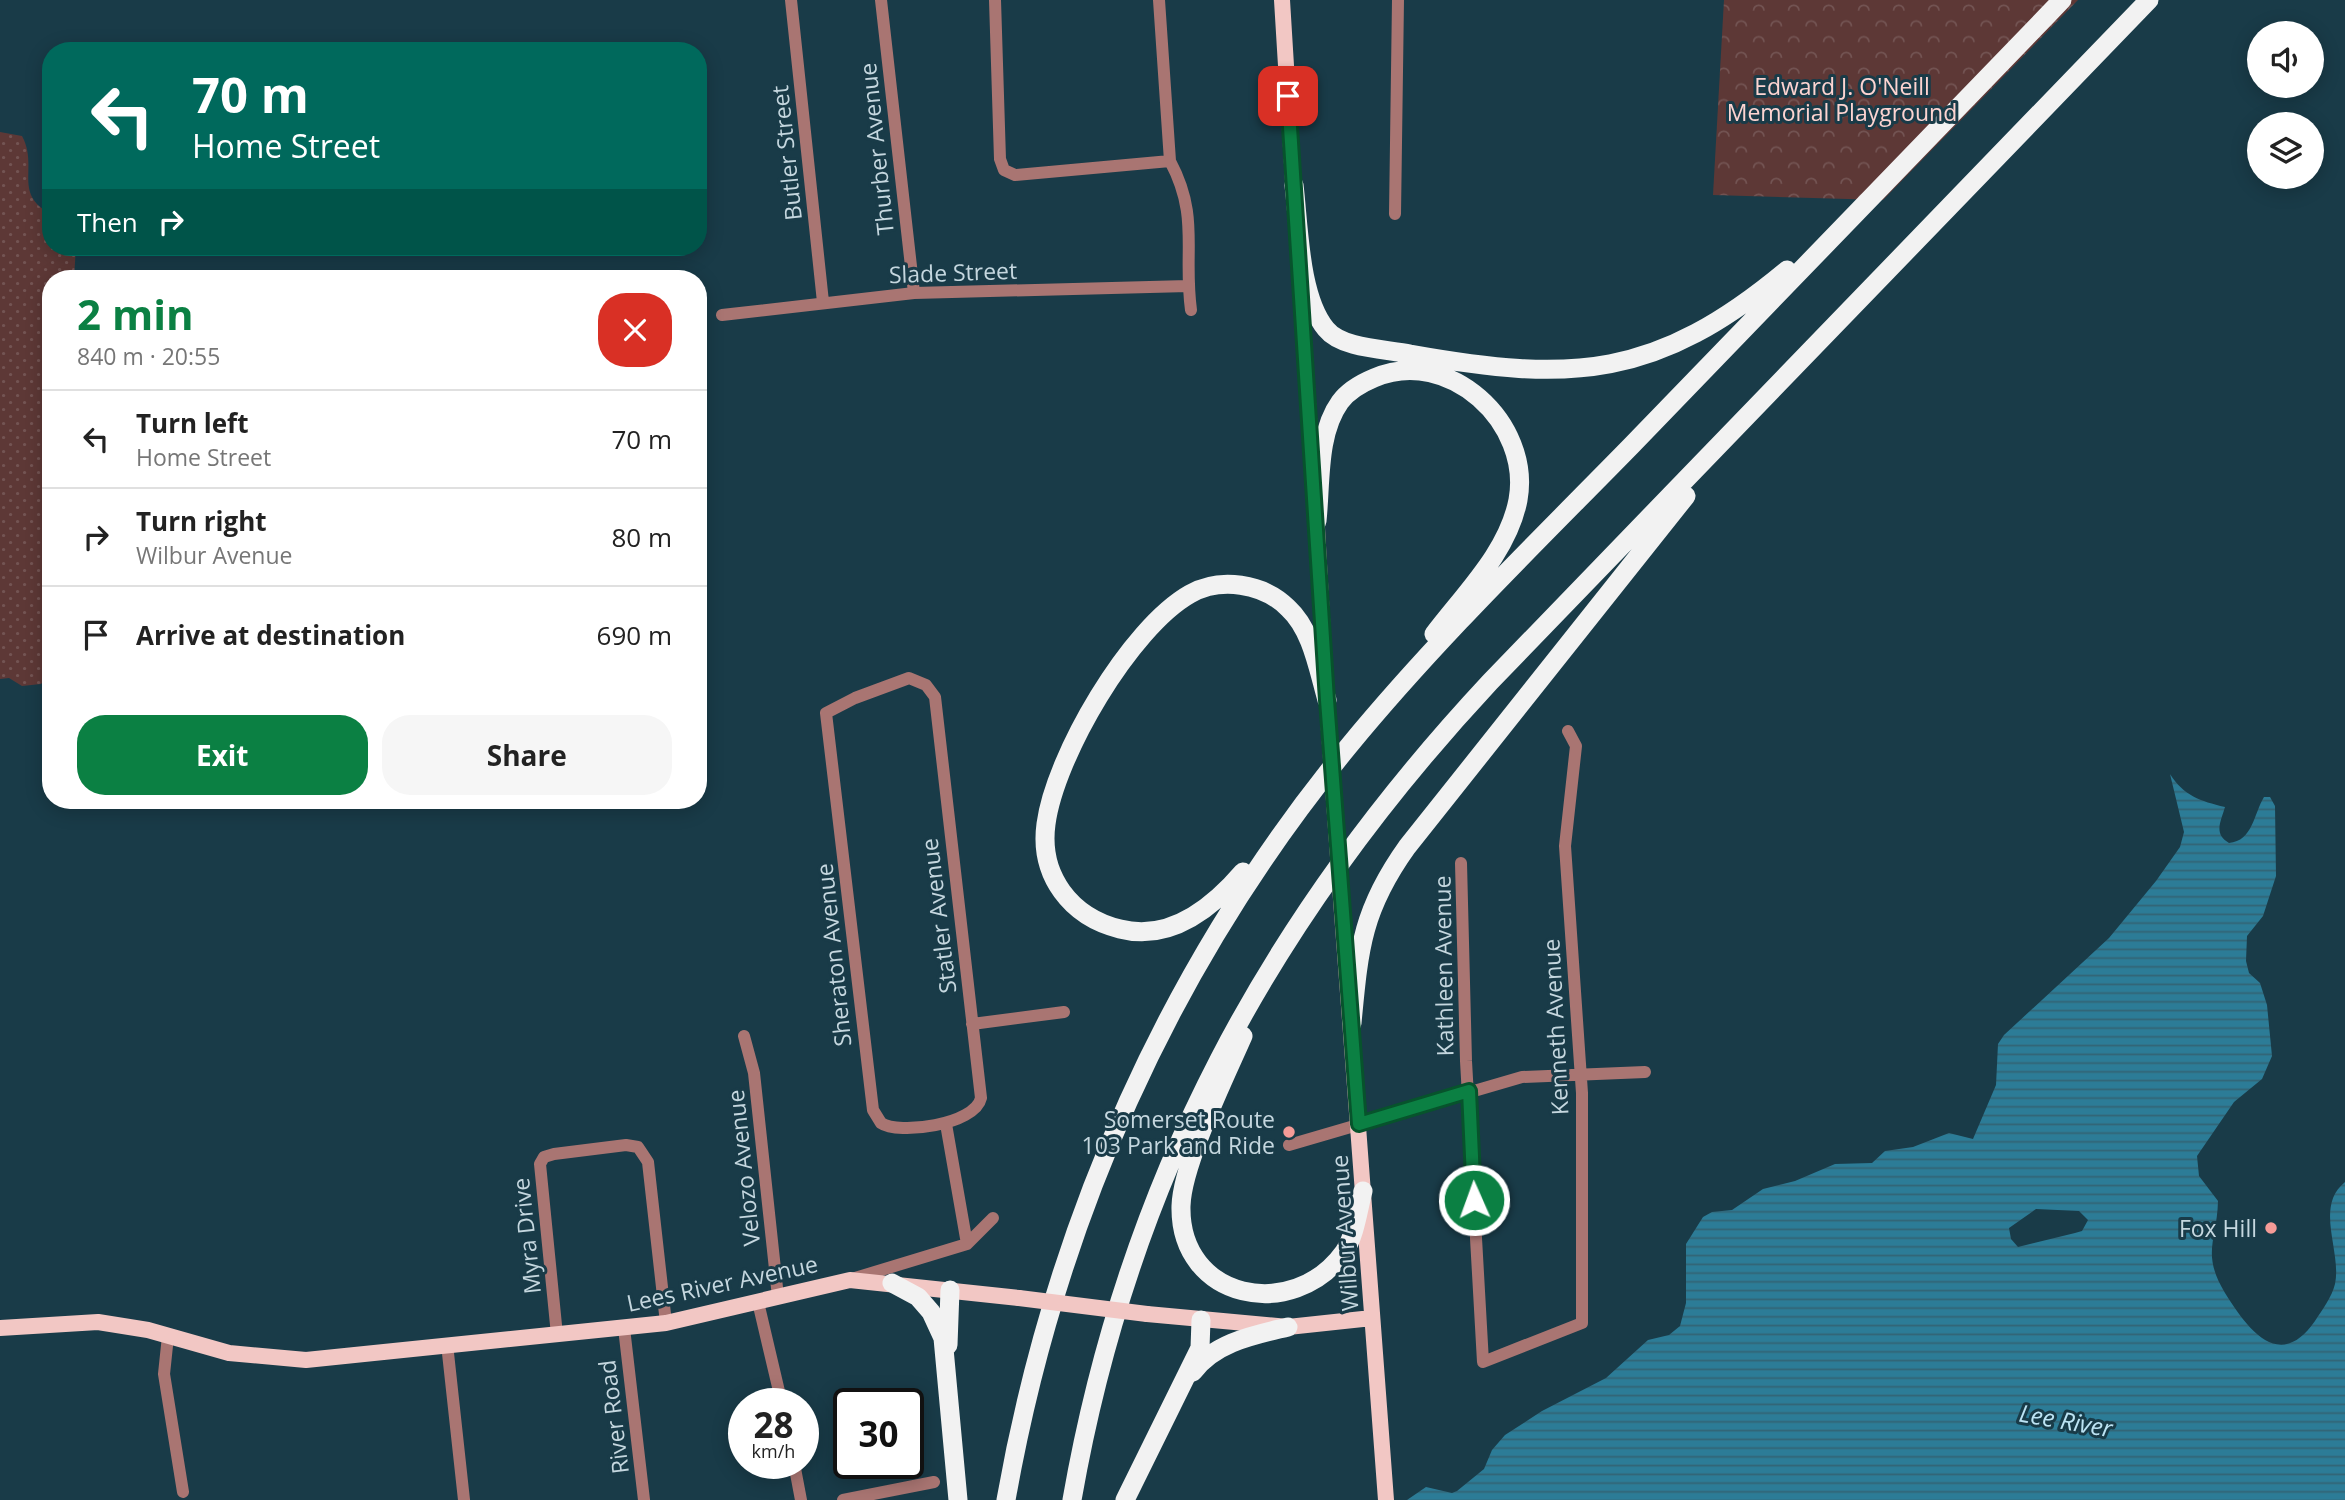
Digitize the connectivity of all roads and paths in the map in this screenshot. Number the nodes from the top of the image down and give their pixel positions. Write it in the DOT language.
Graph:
graph roads {
  1 [pos="791,0"];
  2 [pos="881,0"];
  3 [pos="995,0"];
  4 [pos="1159,0"];
  5 [pos="1282,0"];
  6 [pos="1398,0"];
  7 [pos="2062,0"];
  8 [pos="2149,0"];
  9 [pos="1170,161"];
  10 [pos="1293,185"];
  11 [pos="1863,206"];
  12 [pos="1395,214"];
  13 [pos="1188,286"];
  14 [pos="914,293"];
  15 [pos="823,302"];
  16 [pos="1191,310"];
  17 [pos="722,315"];
  18 [pos="1768,395"];
  19 [pos="1317,521"];
  20 [pos="1328,708"];
  21 [pos="827,713"];
  22 [pos="1373,718"];
  23 [pos="1568,731"];
  24 [pos="1304,803"];
  25 [pos="1461,863"];
  26 [pos="1288,936"];
  27 [pos="1064,1012"];
  28 [pos="1352,1023"];
  29 [pos="972,1024"];
  30 [pos="744,1036"];
  31 [pos="1645,1072"];
  32 [pos="1581,1074"];
  33 [pos="1469,1091"];
  34 [pos="946,1124"];
  35 [pos="1359,1124"];
  36 [pos="1289,1145"];
  37 [pos="1363,1191"];
  38 [pos="993,1218"];
  39 [pos="967,1244"];
  40 [pos="850,1280"];
  41 [pos="892,1283"];
  42 [pos="950,1290"];
  43 [pos="778,1297"];
  44 [pos="758,1302"];
  45 [pos="1372,1318"];
  46 [pos="1201,1320"];
  47 [pos="666,1323"];
  48 [pos="1288,1327"];
  49 [pos="0,1328"];
  50 [pos="624,1328"];
  51 [pos="557,1335"];
  52 [pos="168,1336"];
  53 [pos="447,1344"];
  54 [pos="1483,1362"];
  55 [pos="778,1388"];
  56 [pos="947,1388"];
  57 [pos="1181,1390"];
  58 [pos="797,1479"];
  59 [pos="934,1482"];
  60 [pos="183,1492"];
  61 [pos="464,1500"];
  62 [pos="644,1500"];
  63 [pos="801,1500"];
  64 [pos="843,1500"];
  65 [pos="958,1500"];
  66 [pos="1006,1500"];
  67 [pos="1072,1500"];
  68 [pos="1125,1500"];
  69 [pos="1386,1500"];
  1 -- 15 [label="street, Butler Street"];
  2 -- 14 [label="street, Thurber Avenue"];
  3 -- 9 [label="street"];
  4 -- 9 [label="street"];
  5 -- 10 [label="main road, Wilbur Avenue"];
  6 -- 12 [label="street"];
  7 -- 11 [label="highway"];
  8 -- 18 [label="highway"];
  9 -- 13 [label="street"];
  10 -- 11 [label="highway"];
  10 -- 19 [label="main road, Wilbur Avenue"];
  11 -- 22 [label="highway"];
  13 -- 14 [label="street, Slade Street"];
  13 -- 16 [label="street"];
  14 -- 15 [label="street, Slade Street"];
  15 -- 17 [label="street, Slade Street"];
  18 -- 26 [label="highway"];
  18 -- 28 [label="highway"];
  19 -- 20 [label="main road, Wilbur Avenue"];
  19 -- 22 [label="highway"];
  20 -- 24 [label="highway"];
  20 -- 28 [label="main road, Wilbur Avenue, bridge"];
  21 -- 29 [label="street, Statler Avenue"];
  21 -- 34 [label="street, Sheraton Avenue"];
  22 -- 24 [label="highway"];
  23 -- 32 [label="street, Kenneth Avenue"];
  24 -- 66 [label="highway"];
  25 -- 33 [label="street, Kathleen Avenue"];
  26 -- 37 [label="highway"];
  26 -- 67 [label="highway"];
  27 -- 29 [label="street"];
  28 -- 35 [label="main road, Wilbur Avenue"];
  29 -- 34 [label="street, Statler Avenue"];
  30 -- 43 [label="street, Velozo Avenue"];
  31 -- 32 [label="street"];
  32 -- 33 [label="street"];
  32 -- 54 [label="street, Kenneth Avenue"];
  33 -- 35 [label="street"];
  33 -- 54 [label="street, Kathleen Avenue"];
  34 -- 39 [label="street"];
  35 -- 36 [label="street"];
  35 -- 37 [label="main road, Wilbur Avenue"];
  37 -- 45 [label="main road, Wilbur Avenue"];
  38 -- 39 [label="street"];
  39 -- 40 [label="street"];
  40 -- 41 [label="main road, Lees River Avenue"];
  40 -- 43 [label="main road, Lees River Avenue"];
  41 -- 42 [label="main road, Lees River Avenue"];
  41 -- 56 [label="highway"];
  42 -- 46 [label="main road, Lees River Avenue, bridge"];
  42 -- 56 [label="highway"];
  43 -- 44 [label="main road, Lees River Avenue"];
  44 -- 47 [label="main road, Lees River Avenue"];
  44 -- 55 [label="street"];
  45 -- 48 [label="main road, Lees River Avenue"];
  45 -- 69 [label="main road, Wilbur Avenue"];
  46 -- 48 [label="main road, Lees River Avenue"];
  46 -- 57 [label="highway"];
  47 -- 50 [label="main road, Lees River Avenue"];
  47 -- 51 [label="street, Myra Drive"];
  48 -- 57 [label="highway"];
  49 -- 52 [label="main road, Lees River Avenue"];
  50 -- 51 [label="main road, Lees River Avenue"];
  50 -- 62 [label="street, River Road"];
  51 -- 53 [label="main road, Lees River Avenue"];
  52 -- 53 [label="main road, Lees River Avenue"];
  52 -- 60 [label="street"];
  53 -- 61 [label="street"];
  56 -- 65 [label="highway"];
  57 -- 68 [label="highway"];
  58 -- 63 [label="street"];
  59 -- 64 [label="street"];
}
